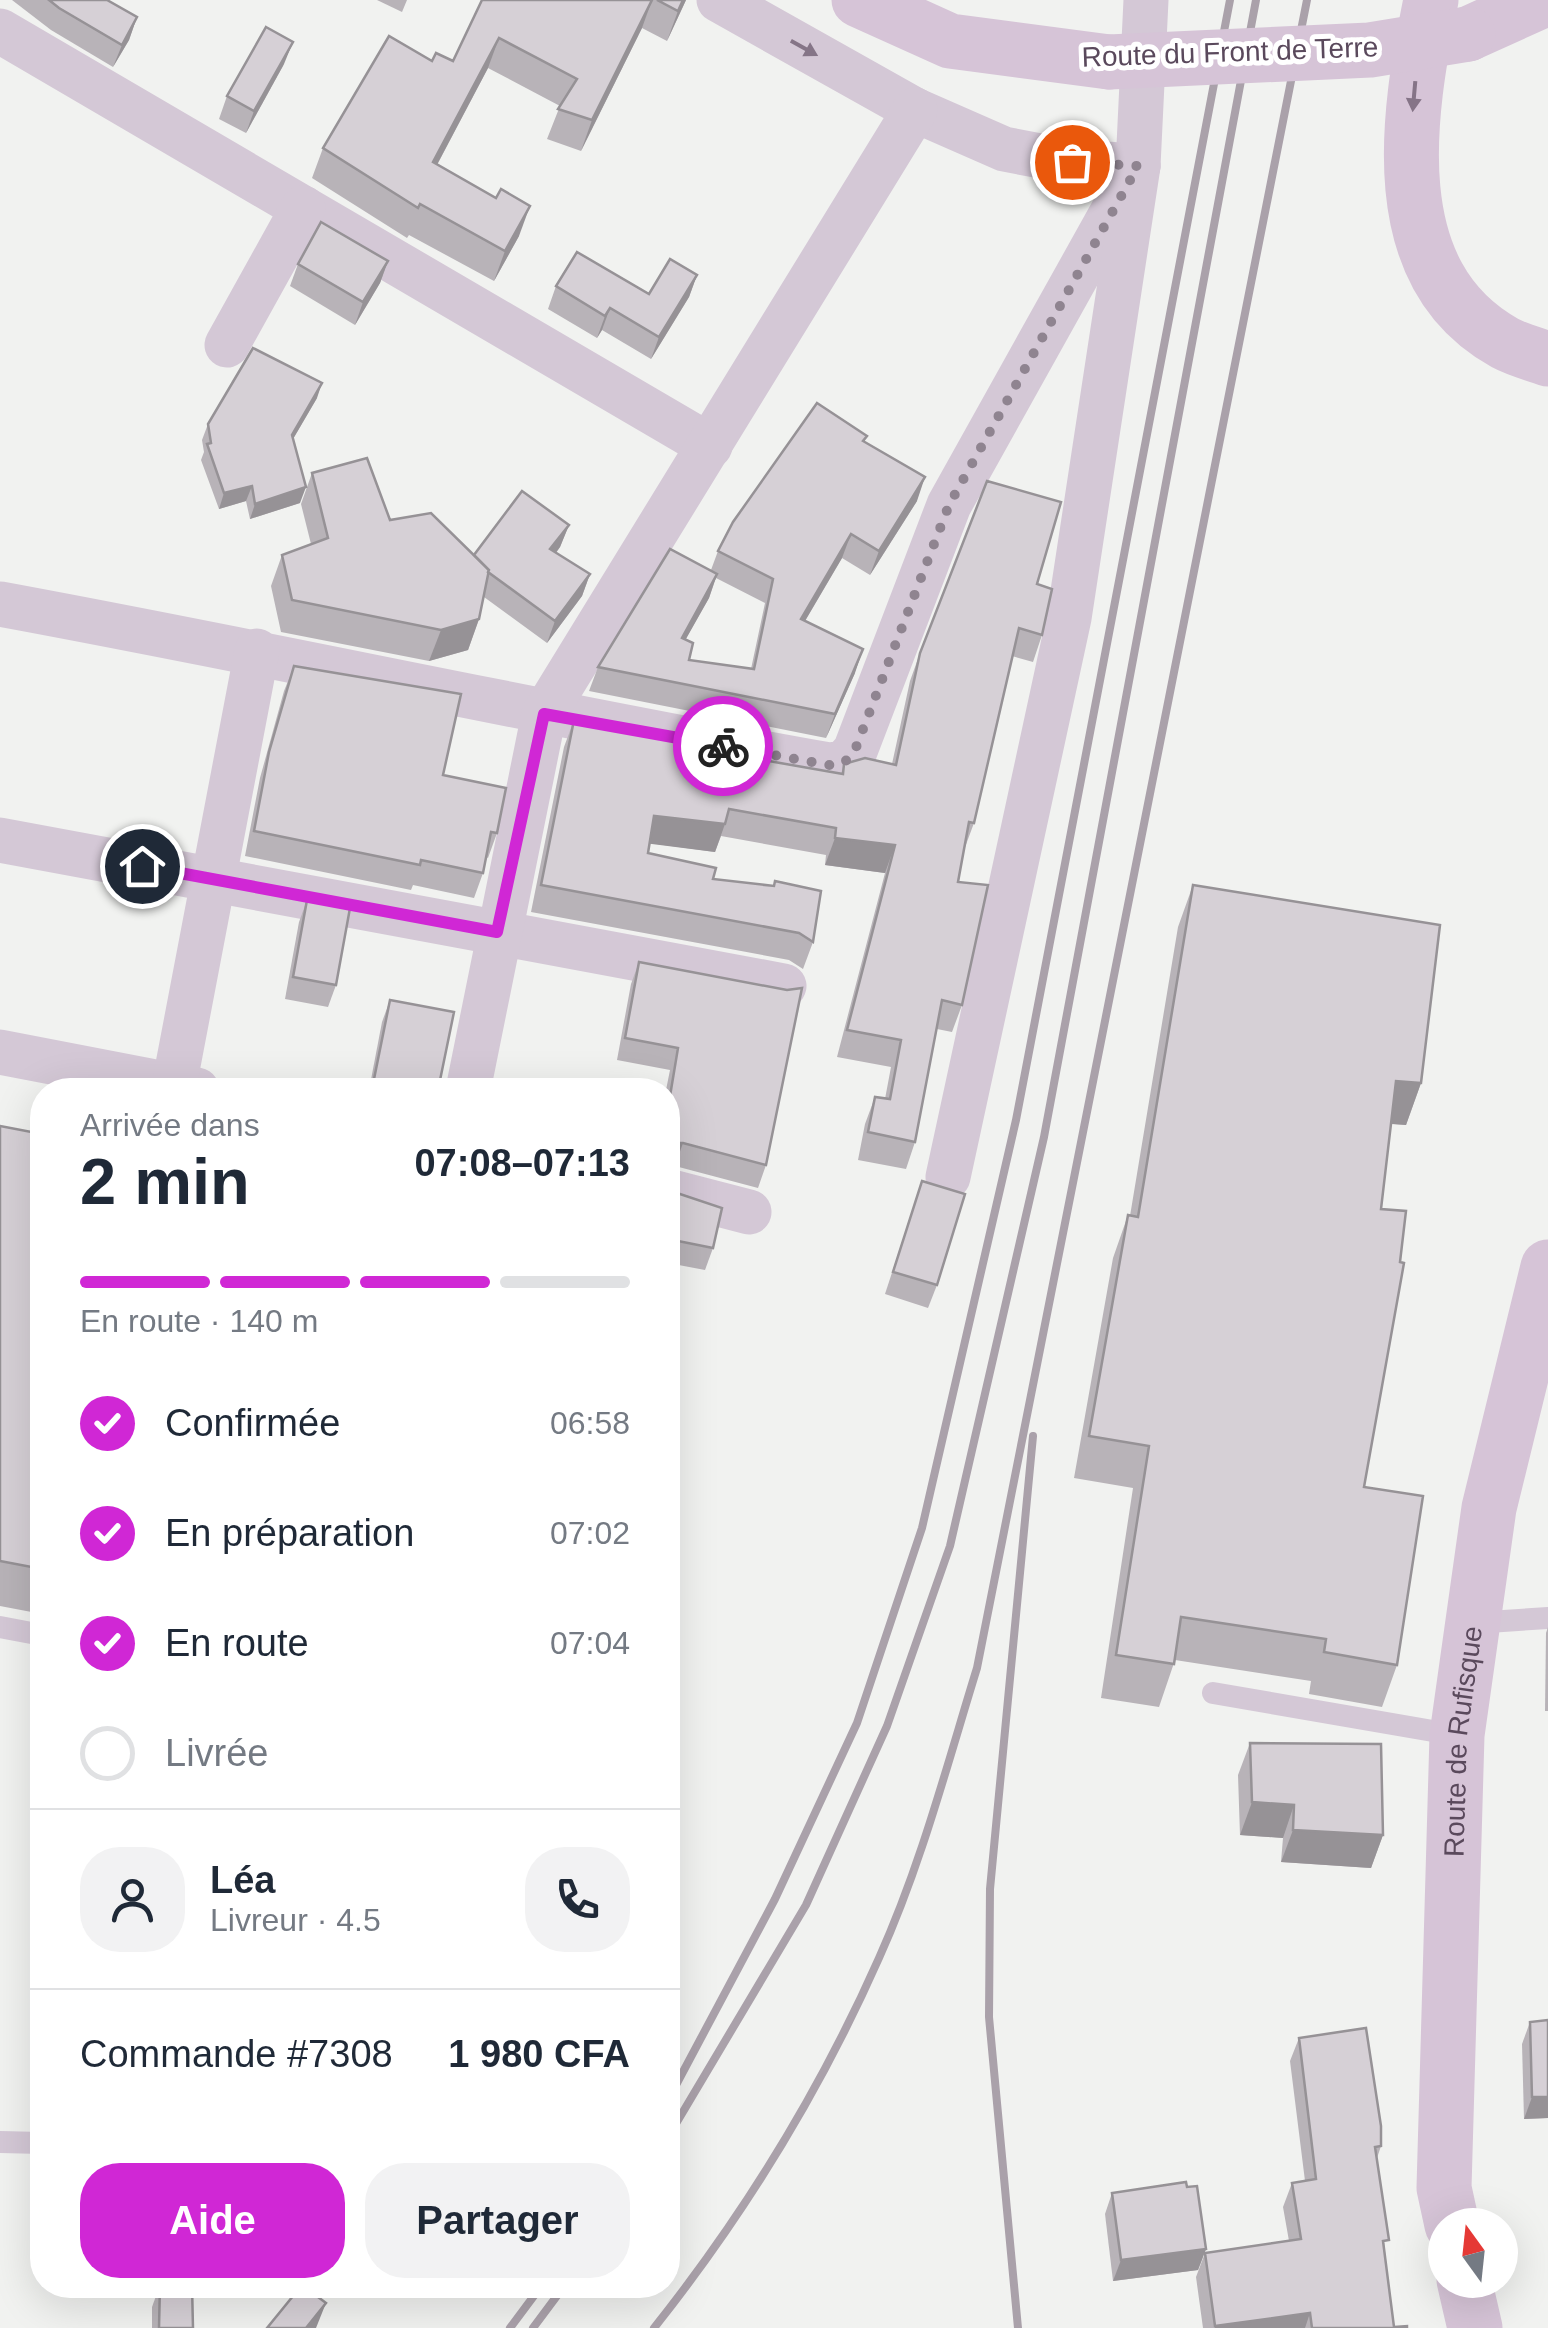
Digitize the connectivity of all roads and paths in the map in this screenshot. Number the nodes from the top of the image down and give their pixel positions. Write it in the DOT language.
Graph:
graph roads {
  1 [pos="719,0"];
  2 [pos="859,0"];
  3 [pos="1146,0"];
  4 [pos="1543,0"];
  5 [pos="1449,17"];
  6 [pos="0,30"];
  7 [pos="914,110"];
  8 [pos="1138,166"];
  9 [pos="304,208"];
  10 [pos="227,346"];
  11 [pos="1548,360"];
  12 [pos="710,446"];
  13 [pos="0,604"];
  14 [pos="257,651"];
  15 [pos="544,714"];
  16 [pos="0,840"];
  17 [pos="213,880"];
  18 [pos="497,932"];
  19 [pos="784,986"];
  20 [pos="0,1052"];
  21 [pos="134,1078"];
  22 [pos="186,1078"];
  23 [pos="470,1078"];
  24 [pos="948,1177"];
  25 [pos="680,1195"];
  26 [pos="749,1212"];
  27 [pos="1548,1266"];
  28 [pos="1548,1618"];
  29 [pos="1473,1623"];
  30 [pos="0,1627"];
  31 [pos="30,1633"];
  32 [pos="1214,1693"];
  33 [pos="1457,1735"];
  34 [pos="0,2142"];
  35 [pos="30,2143"];
  36 [pos="1448,2208"];
  37 [pos="1468,2298"];
  38 [pos="1475,2328"];
  1 -- 7 [label="street, one-way"];
  2 -- 5 [label="main road, Route du Front de Terre, bridge"];
  3 -- 8 [label="street"];
  4 -- 5 [label="main road, Route du Front de Terre"];
  5 -- 11 [label="main road, one-way"];
  6 -- 9 [label="street"];
  7 -- 8 [label="street"];
  7 -- 12 [label="street"];
  8 -- 15 [label="street"];
  8 -- 24 [label="street"];
  9 -- 10 [label="street"];
  9 -- 12 [label="street"];
  12 -- 15 [label="street"];
  13 -- 14 [label="street"];
  14 -- 15 [label="street"];
  14 -- 17 [label="street"];
  15 -- 18 [label="street"];
  16 -- 17 [label="street"];
  17 -- 18 [label="street"];
  17 -- 22 [label="street"];
  18 -- 19 [label="street"];
  18 -- 23 [label="street"];
  20 -- 21 [label="street"];
  25 -- 26 [label="street"];
  27 -- 29 [label="main road, Route de Rufisque"];
  28 -- 29 [label="lane"];
  29 -- 33 [label="main road, Route de Rufisque"];
  30 -- 31 [label="lane"];
  32 -- 33 [label="lane"];
  33 -- 36 [label="main road, Route de Rufisque"];
  34 -- 35 [label="lane"];
  37 -- 38 [label="main road"];
}
